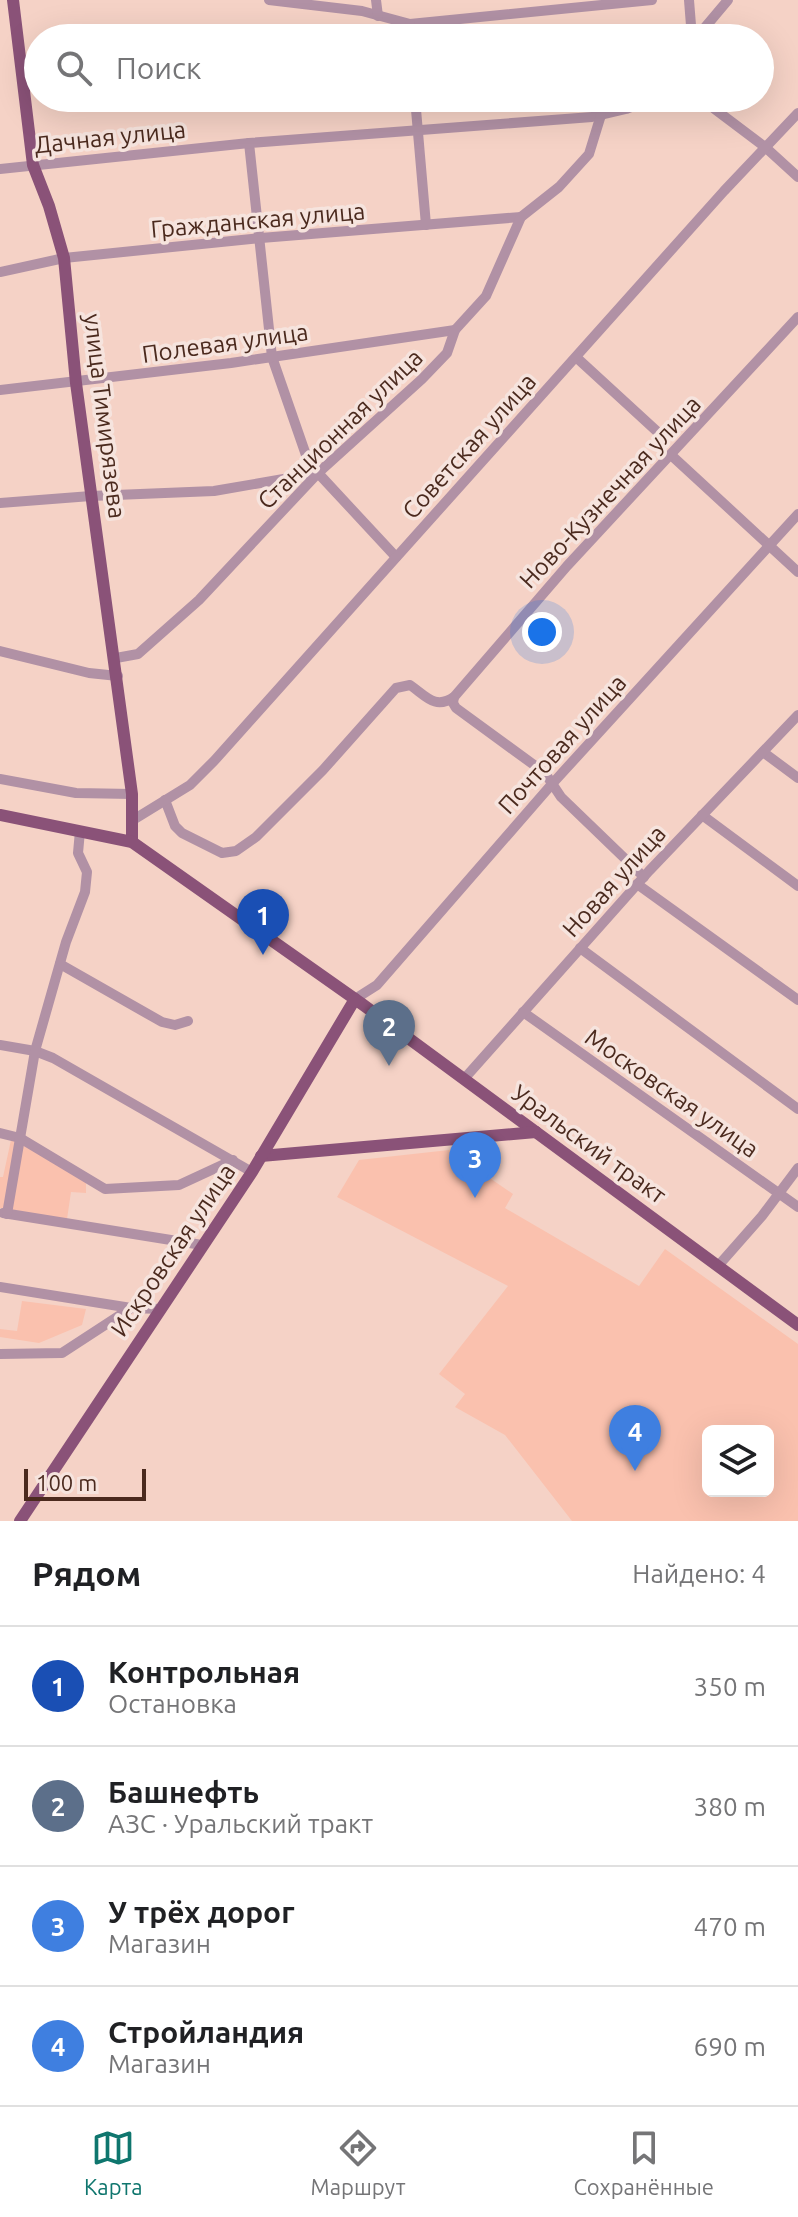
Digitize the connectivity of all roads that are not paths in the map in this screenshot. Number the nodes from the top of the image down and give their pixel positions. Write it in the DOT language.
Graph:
graph roads {
  1 [pos="13,0"];
  2 [pos="269,0"];
  3 [pos="376,0"];
  4 [pos="535,0"];
  5 [pos="652,0"];
  6 [pos="689,0"];
  7 [pos="728,0"];
  8 [pos="536,12"];
  9 [pos="378,16"];
  10 [pos="410,24"];
  11 [pos="692,24"];
  12 [pos="707,24"];
  13 [pos="24,91"];
  14 [pos="27,112"];
  15 [pos="416,112"];
  16 [pos="614,112"];
  17 [pos="719,112"];
  18 [pos="798,113"];
  19 [pos="601,115"];
  20 [pos="418,130"];
  21 [pos="249,143"];
  22 [pos="765,147"];
  23 [pos="33,165"];
  24 [pos="0,169"];
  25 [pos="798,177"];
  26 [pos="521,217"];
  27 [pos="426,225"];
  28 [pos="261,238"];
  29 [pos="64,258"];
  30 [pos="0,272"];
  31 [pos="798,317"];
  32 [pos="455,330"];
  33 [pos="272,357"];
  34 [pos="577,358"];
  35 [pos="76,383"];
  36 [pos="0,390"];
  37 [pos="662,436"];
  38 [pos="671,455"];
  39 [pos="318,473"];
  40 [pos="91,496"];
  41 [pos="0,503"];
  42 [pos="798,514"];
  43 [pos="770,546"];
  44 [pos="396,557"];
  45 [pos="798,572"];
  46 [pos="0,651"];
  47 [pos="116,658"];
  48 [pos="118,676"];
  49 [pos="454,697"];
  50 [pos="798,715"];
  51 [pos="763,752"];
  52 [pos="798,778"];
  53 [pos="0,779"];
  54 [pos="552,784"];
  55 [pos="132,794"];
  56 [pos="165,800"];
  57 [pos="0,815"];
  58 [pos="702,815"];
  59 [pos="133,820"];
  60 [pos="80,831"];
  61 [pos="132,842"];
  62 [pos="641,880"];
  63 [pos="798,886"];
  64 [pos="580,948"];
  65 [pos="60,964"];
  66 [pos="355,999"];
  67 [pos="798,1000"];
  68 [pos="523,1012"];
  69 [pos="188,1021"];
  70 [pos="0,1045"];
  71 [pos="35,1051"];
  72 [pos="464,1079"];
  73 [pos="798,1109"];
  74 [pos="536,1132"];
  75 [pos="0,1133"];
  76 [pos="20,1138"];
  77 [pos="261,1156"];
  78 [pos="233,1160"];
  79 [pos="798,1168"];
  80 [pos="252,1172"];
  81 [pos="779,1193"];
  82 [pos="798,1207"];
  83 [pos="3,1213"];
  84 [pos="202,1245"];
  85 [pos="718,1266"];
  86 [pos="0,1287"];
  87 [pos="131,1308"];
  88 [pos="160,1309"];
  89 [pos="798,1325"];
  90 [pos="0,1354"];
  91 [pos="20,1521"];
  1 -- 13 [label="main road, улица Тимирязева"];
  2 -- 9 [label="street"];
  3 -- 9 [label="street"];
  4 -- 8 [label="street"];
  5 -- 8 [label="street"];
  6 -- 11 [label="street"];
  7 -- 12 [label="street"];
  8 -- 10 [label="street"];
  9 -- 10 [label="street"];
  14 -- 23 [label="main road, улица Тимирязева"];
  15 -- 20 [label="street"];
  16 -- 19 [label="street, Дачная улица"];
  17 -- 22 [label="street"];
  18 -- 22 [label="street, Советская улица"];
  19 -- 20 [label="street, Дачная улица"];
  19 -- 26 [label="street, Станционная улица"];
  20 -- 21 [label="street, Дачная улица"];
  20 -- 27 [label="street"];
  21 -- 23 [label="street, Дачная улица"];
  21 -- 28 [label="street"];
  22 -- 25 [label="street"];
  22 -- 34 [label="street, Советская улица"];
  23 -- 24 [label="street, Дачная улица"];
  23 -- 29 [label="main road, улица Тимирязева"];
  26 -- 27 [label="street, Гражданская улица"];
  26 -- 32 [label="street, Станционная улица"];
  27 -- 28 [label="street, Гражданская улица"];
  28 -- 29 [label="street, Гражданская улица"];
  28 -- 33 [label="street"];
  29 -- 30 [label="street, Гражданская улица"];
  29 -- 35 [label="main road, улица Тимирязева"];
  31 -- 38 [label="street, Ново-Кузнечная улица"];
  32 -- 33 [label="street, Полевая улица"];
  32 -- 39 [label="street, Станционная улица"];
  33 -- 35 [label="street, Полевая улица"];
  33 -- 39 [label="street"];
  34 -- 37 [label="street"];
  34 -- 44 [label="street, Советская улица"];
  35 -- 36 [label="street, Полевая улица"];
  35 -- 40 [label="main road, улица Тимирязева"];
  38 -- 43 [label="street"];
  38 -- 49 [label="street, Ново-Кузнечная улица"];
  39 -- 40 [label="street"];
  39 -- 44 [label="street"];
  39 -- 47 [label="street, Станционная улица"];
  40 -- 41 [label="street"];
  40 -- 47 [label="main road, улица Тимирязева"];
  42 -- 43 [label="street, Почтовая улица"];
  43 -- 45 [label="street"];
  43 -- 54 [label="street, Почтовая улица"];
  44 -- 56 [label="street, Советская улица"];
  46 -- 48 [label="street"];
  47 -- 48 [label="main road, улица Тимирязева"];
  48 -- 55 [label="main road, улица Тимирязева"];
  49 -- 54 [label="street"];
  49 -- 56 [label="street"];
  50 -- 51 [label="street, Новая улица"];
  51 -- 52 [label="street"];
  51 -- 58 [label="street, Новая улица"];
  53 -- 55 [label="street"];
  54 -- 62 [label="street"];
  54 -- 66 [label="street, Почтовая улица"];
  55 -- 59 [label="main road, улица Тимирязева"];
  56 -- 59 [label="street, Советская улица"];
  57 -- 60 [label="main road"];
  58 -- 62 [label="street, Новая улица"];
  58 -- 63 [label="street"];
  59 -- 61 [label="main road, улица Тимирязева"];
  60 -- 61 [label="main road"];
  60 -- 65 [label="street"];
  61 -- 66 [label="main road, Уральский тракт"];
  62 -- 64 [label="street, Новая улица"];
  62 -- 67 [label="street"];
  64 -- 68 [label="street, Новая улица"];
  64 -- 73 [label="street"];
  65 -- 69 [label="street"];
  65 -- 71 [label="street"];
  66 -- 72 [label="main road, Уральский тракт"];
  66 -- 77 [label="main road, Искровская улица"];
  68 -- 72 [label="street, Новая улица"];
  68 -- 81 [label="street, Московская улица"];
  70 -- 71 [label="street"];
  71 -- 76 [label="street"];
  71 -- 78 [label="street"];
  72 -- 74 [label="main road, Уральский тракт"];
  74 -- 77 [label="main road"];
  74 -- 85 [label="main road, Уральский тракт"];
  75 -- 76 [label="street"];
  76 -- 78 [label="street"];
  76 -- 83 [label="street"];
  77 -- 80 [label="main road, Искровская улица"];
  78 -- 80 [label="street"];
  79 -- 81 [label="street"];
  80 -- 84 [label="main road, Искровская улица"];
  81 -- 82 [label="street, Московская улица"];
  81 -- 85 [label="street"];
  83 -- 84 [label="street"];
  84 -- 88 [label="main road, Искровская улица"];
  85 -- 89 [label="main road, Уральский тракт"];
  86 -- 87 [label="street"];
  87 -- 88 [label="street"];
  87 -- 90 [label="street"];
  88 -- 91 [label="main road, Искровская улица"];
}
